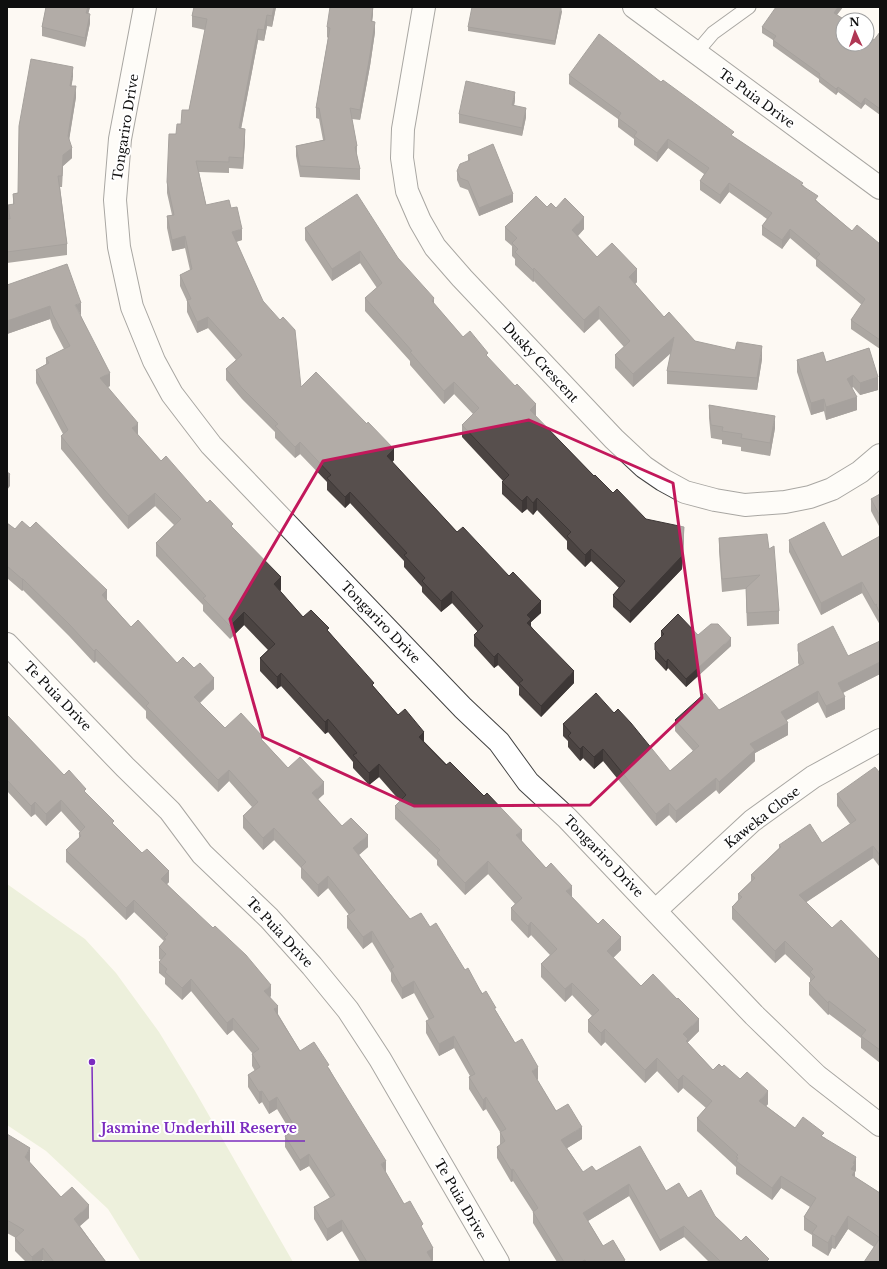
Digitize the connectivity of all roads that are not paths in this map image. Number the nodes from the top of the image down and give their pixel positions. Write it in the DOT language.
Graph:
graph roads {
  1 [pos="145,7"];
  2 [pos="424,7"];
  3 [pos="634,7"];
  4 [pos="749,7"];
  5 [pos="696,53"];
  6 [pos="880,188"];
  7 [pos="880,455"];
  8 [pos="7,644"];
  9 [pos="880,740"];
  10 [pos="656,910"];
  11 [pos="880,1125"];
  12 [pos="498,1262"];
  1 -- 10 [label="street, Tongariro Drive"];
  2 -- 7 [label="street, Dusky Crescent"];
  3 -- 5 [label="street, Te Puia Drive"];
  4 -- 5 [label="lane"];
  5 -- 6 [label="street, Te Puia Drive"];
  8 -- 12 [label="street, Te Puia Drive"];
  9 -- 10 [label="street, Kaweka Close"];
  10 -- 11 [label="street, Tongariro Drive"];
}
